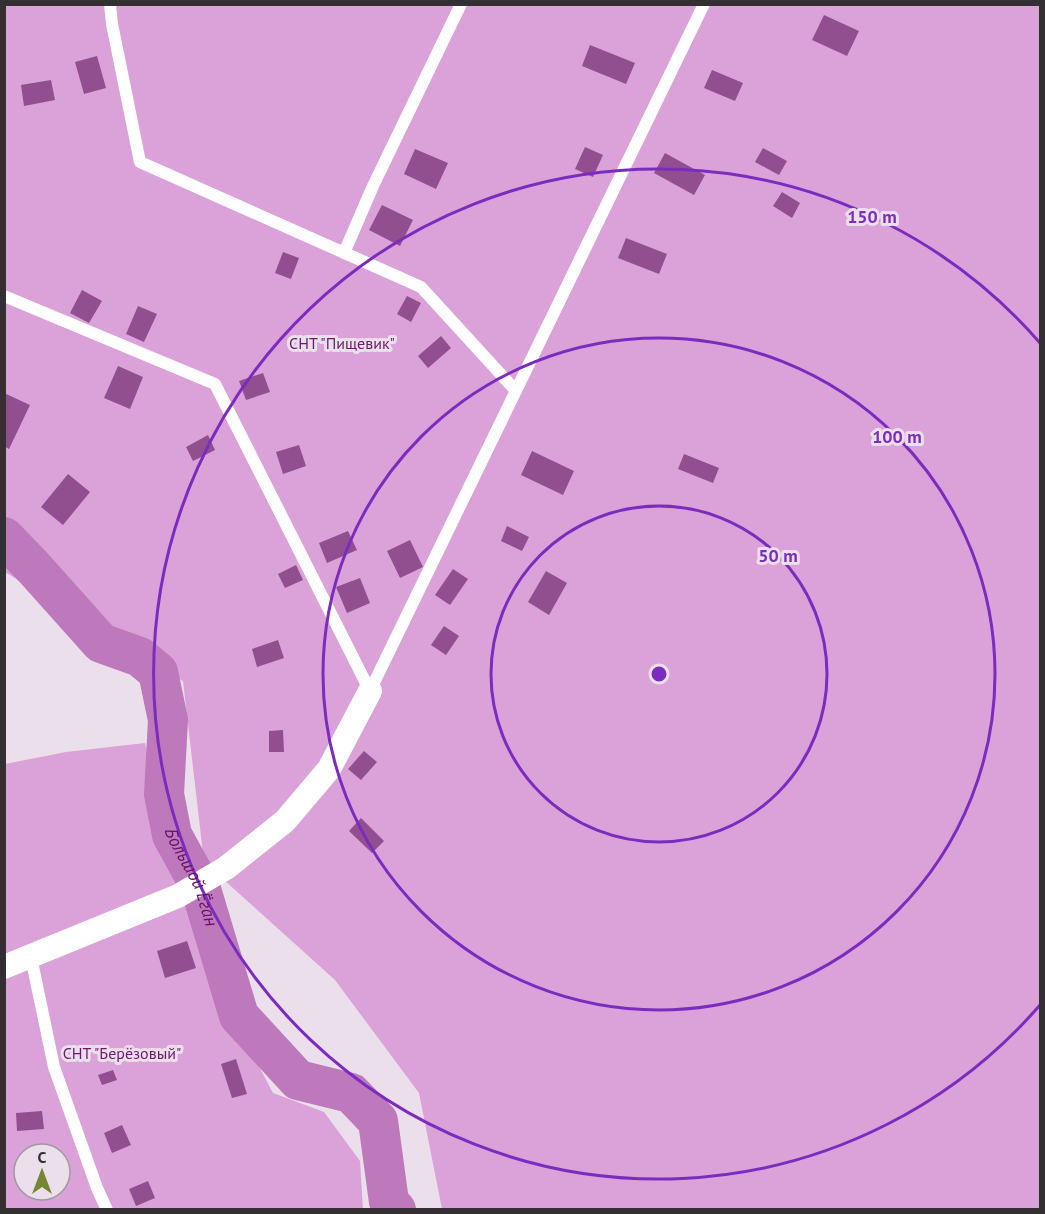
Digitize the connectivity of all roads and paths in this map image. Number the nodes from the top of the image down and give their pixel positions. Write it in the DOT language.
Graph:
graph roads {
  1 [pos="110,4"];
  2 [pos="461,4"];
  3 [pos="704,4"];
  4 [pos="344,253"];
  5 [pos="4,296"];
  6 [pos="516,391"];
  7 [pos="370,691"];
  8 [pos="31,957"];
  9 [pos="4,967"];
  10 [pos="107,1209"];
  1 -- 4 [label="lane"];
  2 -- 4 [label="lane"];
  3 -- 6 [label="lane"];
  4 -- 6 [label="lane"];
  5 -- 7 [label="lane"];
  6 -- 7 [label="lane"];
  7 -- 8 [label="street"];
  8 -- 9 [label="street"];
  8 -- 10 [label="lane"];
}
